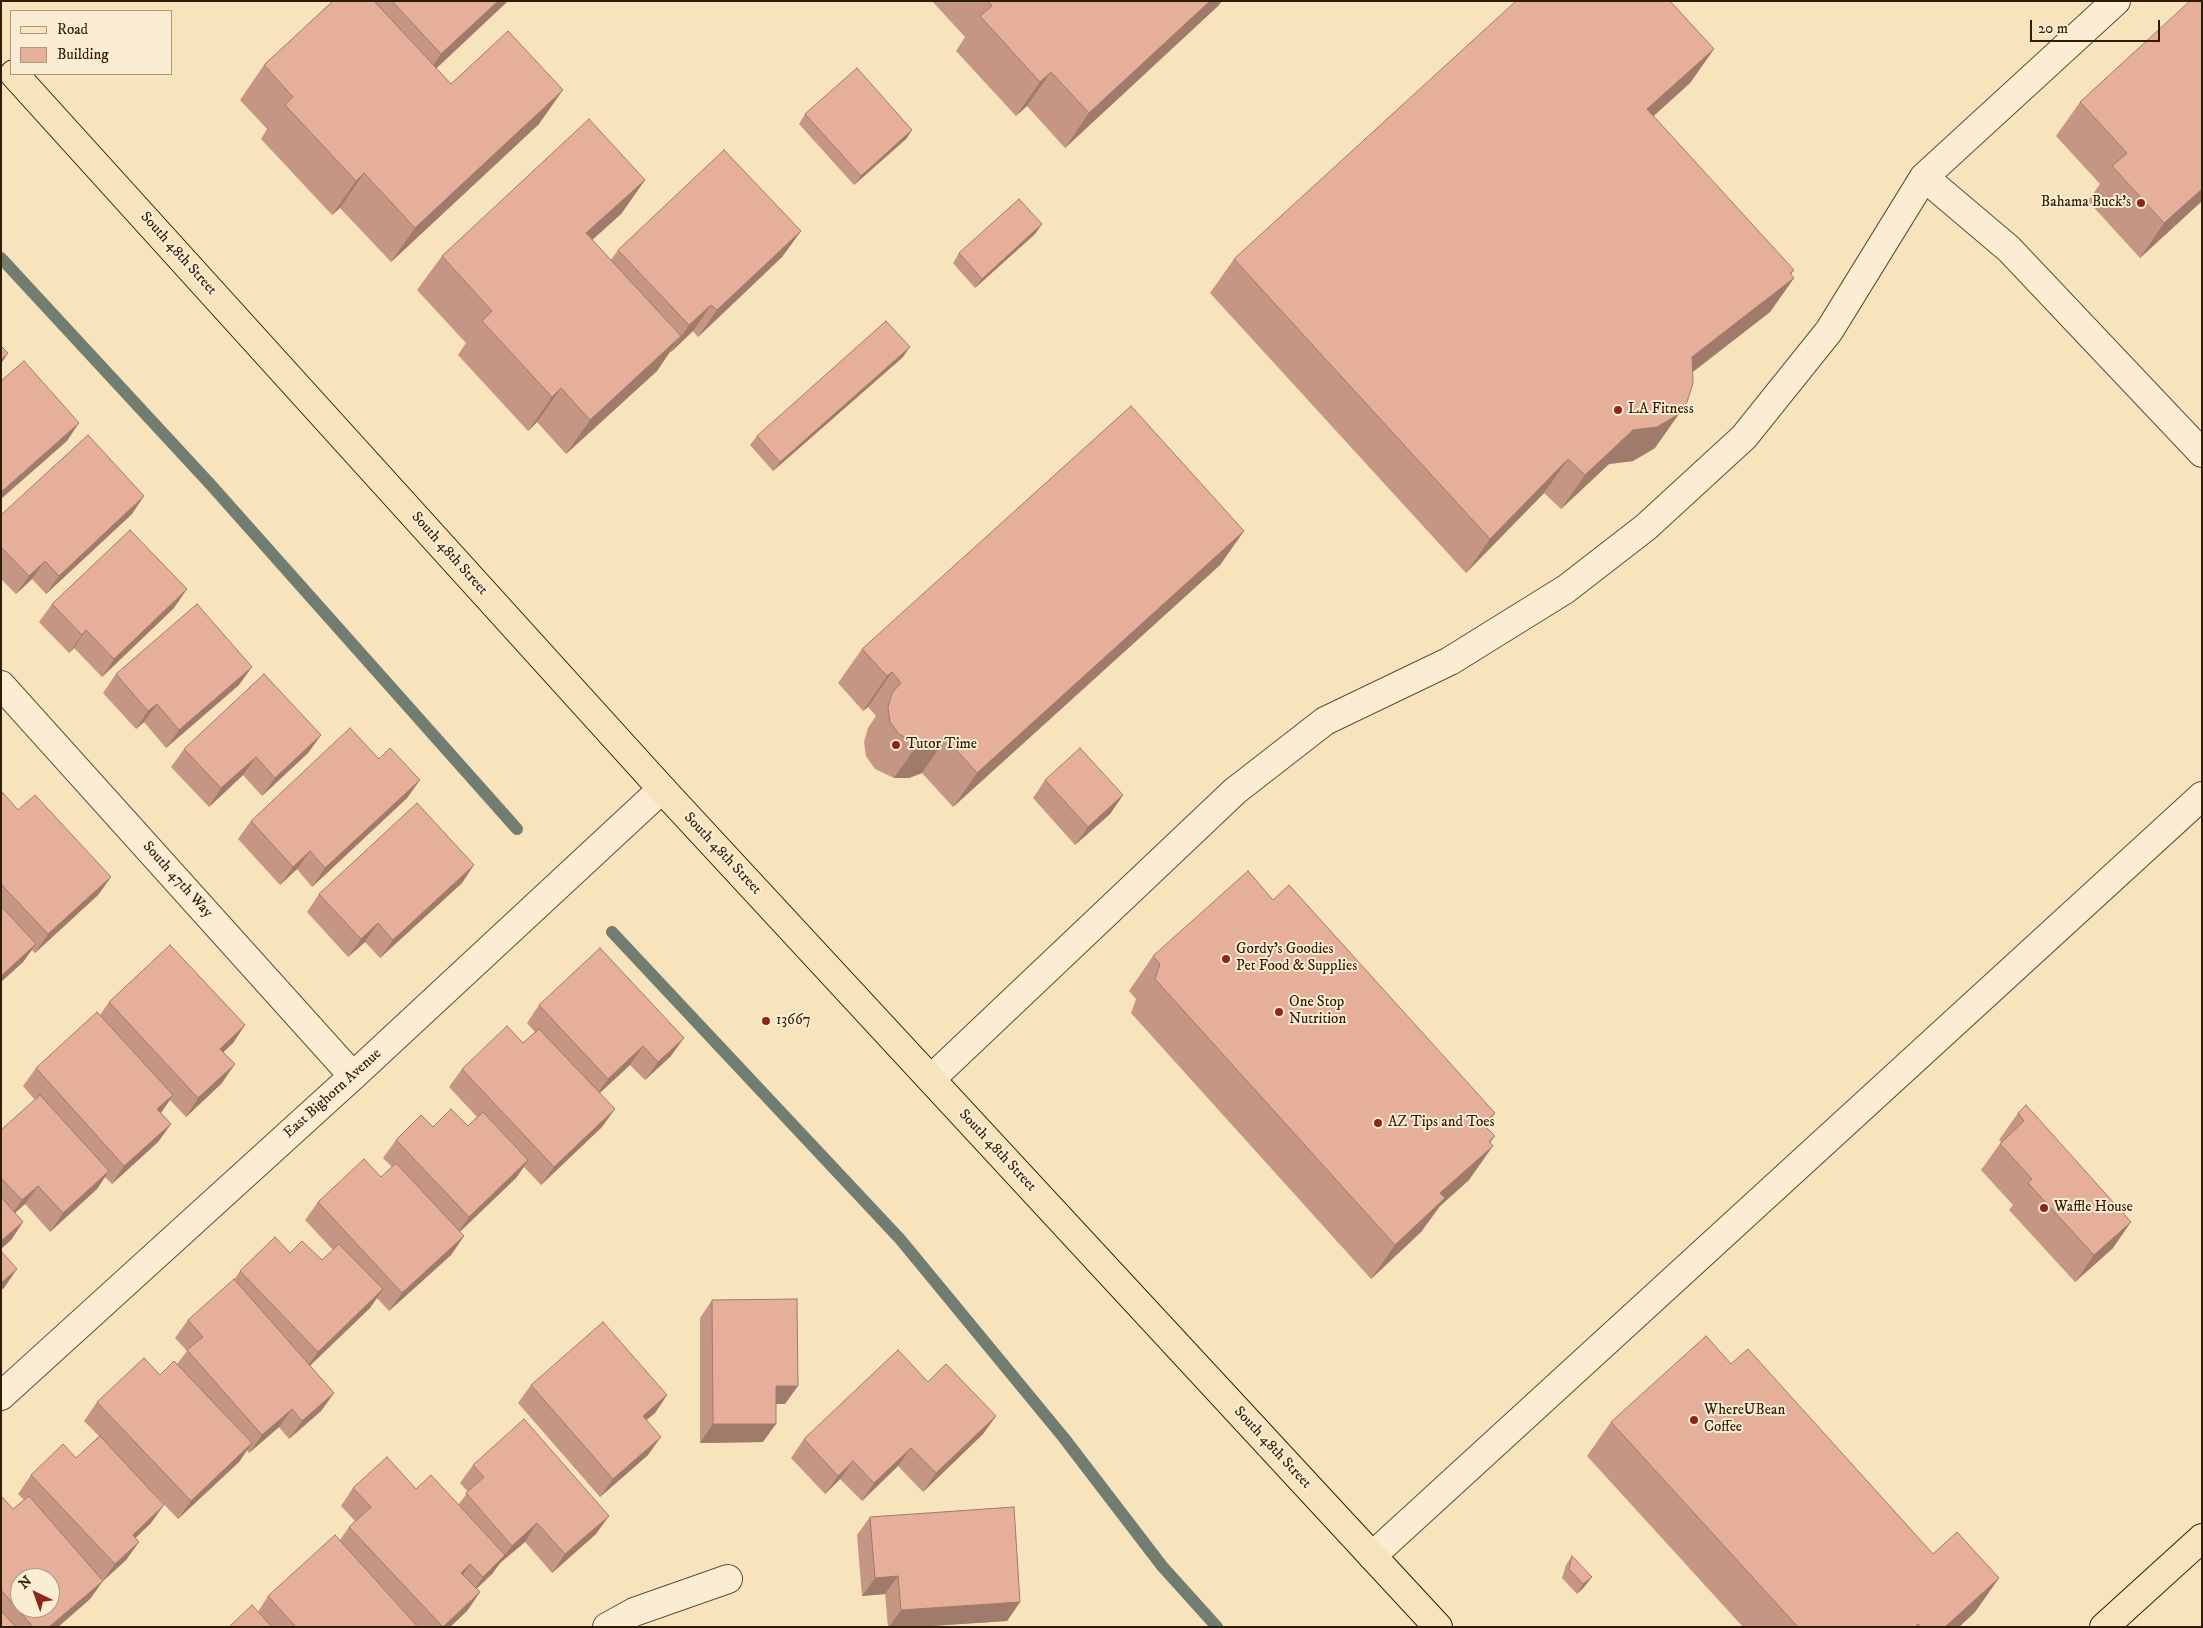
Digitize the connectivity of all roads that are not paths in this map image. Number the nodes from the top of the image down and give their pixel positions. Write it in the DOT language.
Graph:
graph roads {
  1 [pos="2116,1"];
  2 [pos="1,60"];
  3 [pos="10,70"];
  4 [pos="15,75"];
  5 [pos="1924,177"];
  6 [pos="2202,453"];
  7 [pos="6,701"];
  8 [pos="662,789"];
  9 [pos="2202,796"];
  10 [pos="353,1076"];
  11 [pos="931,1079"];
  12 [pos="1,1396"];
  13 [pos="2202,1538"];
  14 [pos="1372,1556"];
  15 [pos="728,1579"];
  16 [pos="607,1627"];
  17 [pos="1438,1627"];
  18 [pos="2104,1627"];
  1 -- 5 [label="street"];
  2 -- 3 [label="main road"];
  4 -- 8 [label="main road, South 48th Street"];
  5 -- 6 [label="street"];
  5 -- 11 [label="street"];
  7 -- 10 [label="street, South 47th Way"];
  8 -- 10 [label="street, East Bighorn Avenue"];
  8 -- 11 [label="main road, South 48th Street"];
  9 -- 14 [label="street"];
  10 -- 12 [label="street, East Bighorn Avenue"];
  11 -- 14 [label="main road, South 48th Street"];
  13 -- 18 [label="main road"];
  14 -- 17 [label="main road, South 48th Street"];
  15 -- 16 [label="street"];
}
